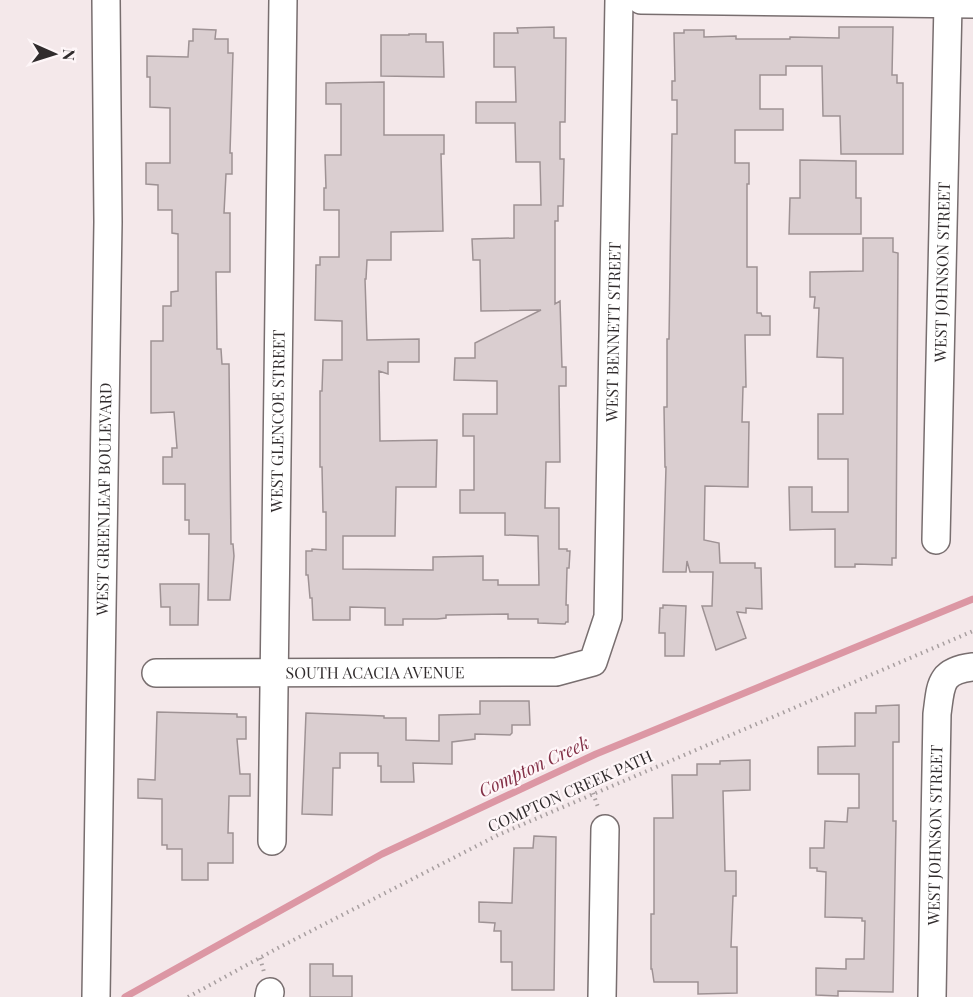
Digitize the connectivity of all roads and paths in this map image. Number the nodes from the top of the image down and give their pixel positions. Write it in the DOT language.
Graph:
graph roads {
  1 [pos="106,0"];
  2 [pos="283,0"];
  3 [pos="619,0"];
  4 [pos="641,0"];
  5 [pos="895,2"];
  6 [pos="961,4"];
  7 [pos="936,540"];
  8 [pos="973,631"];
  9 [pos="593,662"];
  10 [pos="973,667"];
  11 [pos="273,672"];
  12 [pos="156,673"];
  13 [pos="604,829"];
  14 [pos="272,841"];
  15 [pos="96,997"];
  16 [pos="188,997"];
  17 [pos="602,997"];
  18 [pos="932,997"];
  1 -- 15 [label="street, WEST GREENLEAF BOULEVARD"];
  2 -- 11 [label="street, WEST GLENCOE STREET"];
  3 -- 9 [label="street, WEST BENNETT STREET"];
  4 -- 5 [label="street"];
  5 -- 6 [label="street"];
  6 -- 7 [label="street, WEST JOHNSON STREET"];
  8 -- 16 [label="path, COMPTON CREEK PATH"];
  9 -- 11 [label="street, SOUTH ACACIA AVENUE"];
  10 -- 18 [label="street, WEST JOHNSON STREET"];
  11 -- 12 [label="street, SOUTH ACACIA AVENUE"];
  11 -- 14 [label="street, WEST GLENCOE STREET"];
  13 -- 17 [label="street"];
}
